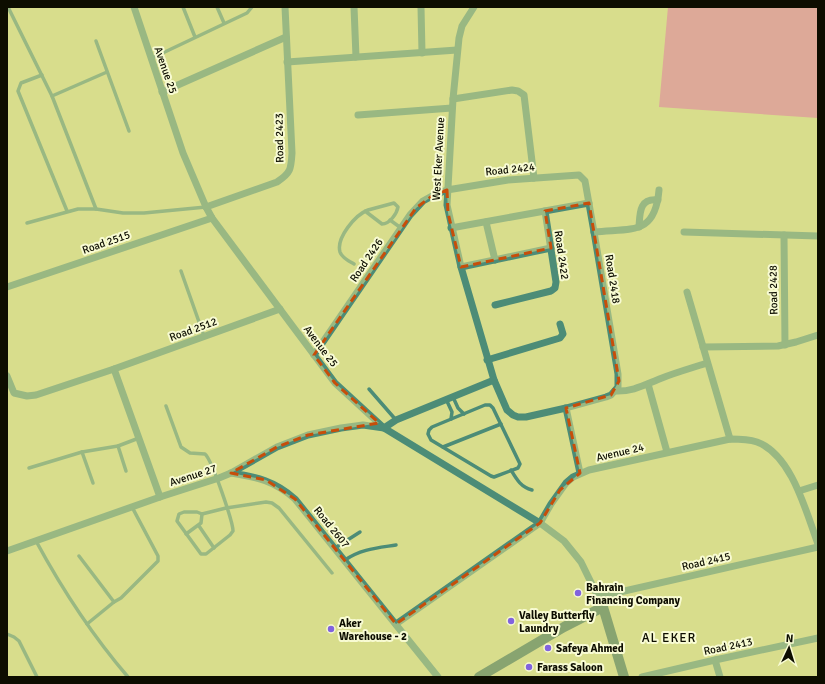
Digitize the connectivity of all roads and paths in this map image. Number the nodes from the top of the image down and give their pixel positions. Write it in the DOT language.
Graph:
graph roads {
  1 [pos="8,7"];
  2 [pos="134,7"];
  3 [pos="183,7"];
  4 [pos="217,7"];
  5 [pos="252,7"];
  6 [pos="285,7"];
  7 [pos="354,7"];
  8 [pos="421,7"];
  9 [pos="474,7"];
  10 [pos="224,23"];
  11 [pos="286,36"];
  12 [pos="195,37"];
  13 [pos="96,41"];
  14 [pos="457,50"];
  15 [pos="422,53"];
  16 [pos="356,57"];
  17 [pos="150,59"];
  18 [pos="287,62"];
  19 [pos="107,72"];
  20 [pos="42,75"];
  21 [pos="162,92"];
  22 [pos="52,96"];
  23 [pos="453,99"];
  24 [pos="452,108"];
  25 [pos="358,115"];
  26 [pos="129,131"];
  27 [pos="576,175"];
  28 [pos="534,178"];
  29 [pos="447,190"];
  30 [pos="659,190"];
  31 [pos="658,200"];
  32 [pos="589,203"];
  33 [pos="206,207"];
  34 [pos="96,209"];
  35 [pos="66,211"];
  36 [pos="365,211"];
  37 [pos="545,211"];
  38 [pos="212,218"];
  39 [pos="390,220"];
  40 [pos="486,222"];
  41 [pos="27,223"];
  42 [pos="639,227"];
  43 [pos="401,228"];
  44 [pos="451,228"];
  45 [pos="594,232"];
  46 [pos="684,232"];
  47 [pos="784,235"];
  48 [pos="818,236"];
  49 [pos="550,248"];
  50 [pos="495,260"];
  51 [pos="354,264"];
  52 [pos="461,267"];
  53 [pos="181,270"];
  54 [pos="7,287"];
  55 [pos="687,292"];
  56 [pos="495,305"];
  57 [pos="280,309"];
  58 [pos="560,324"];
  59 [pos="818,335"];
  60 [pos="204,336"];
  61 [pos="785,345"];
  62 [pos="703,347"];
  63 [pos="314,355"];
  64 [pos="487,360"];
  65 [pos="707,363"];
  66 [pos="114,369"];
  67 [pos="7,376"];
  68 [pos="494,380"];
  69 [pos="648,384"];
  70 [pos="9,389"];
  71 [pos="369,389"];
  72 [pos="615,391"];
  73 [pos="450,398"];
  74 [pos="166,406"];
  75 [pos="566,408"];
  76 [pos="464,414"];
  77 [pos="451,419"];
  78 [pos="396,420"];
  79 [pos="501,424"];
  80 [pos="384,428"];
  81 [pos="139,438"];
  82 [pos="730,439"];
  83 [pos="118,446"];
  84 [pos="443,447"];
  85 [pos="82,452"];
  86 [pos="667,452"];
  87 [pos="28,468"];
  88 [pos="511,470"];
  89 [pos="126,471"];
  90 [pos="580,473"];
  91 [pos="231,474"];
  92 [pos="216,479"];
  93 [pos="93,483"];
  94 [pos="818,485"];
  95 [pos="532,490"];
  96 [pos="798,491"];
  97 [pos="160,497"];
  98 [pos="132,507"];
  99 [pos="226,508"];
  100 [pos="202,514"];
  101 [pos="540,523"];
  102 [pos="199,526"];
  103 [pos="360,532"];
  104 [pos="186,534"];
  105 [pos="36,541"];
  106 [pos="396,545"];
  107 [pos="818,546"];
  108 [pos="214,548"];
  109 [pos="335,548"];
  110 [pos="7,551"];
  111 [pos="78,556"];
  112 [pos="345,560"];
  113 [pos="332,573"];
  114 [pos="598,597"];
  115 [pos="114,602"];
  116 [pos="602,607"];
  117 [pos="87,624"];
  118 [pos="396,624"];
  119 [pos="7,634"];
  120 [pos="818,638"];
  121 [pos="715,660"];
  122 [pos="482,676"];
  123 [pos="37,677"];
  124 [pos="128,677"];
  125 [pos="438,677"];
  126 [pos="624,677"];
  127 [pos="642,677"];
  128 [pos="720,677"];
  1 -- 20 [label="lane"];
  2 -- 17 [label="street, Avenue 25"];
  3 -- 12 [label="lane"];
  4 -- 10 [label="lane"];
  5 -- 10 [label="lane"];
  6 -- 11 [label="street, Road 2423"];
  7 -- 16 [label="street"];
  8 -- 15 [label="street"];
  9 -- 14 [label="street, West Eker Avenue"];
  10 -- 12 [label="lane"];
  11 -- 18 [label="street, Road 2423"];
  11 -- 21 [label="street"];
  12 -- 17 [label="lane"];
  13 -- 19 [label="lane"];
  14 -- 15 [label="street"];
  14 -- 23 [label="street, West Eker Avenue"];
  15 -- 16 [label="street"];
  16 -- 18 [label="street"];
  17 -- 21 [label="street, Avenue 25"];
  18 -- 33 [label="street, Road 2423"];
  19 -- 22 [label="lane"];
  19 -- 26 [label="lane"];
  20 -- 22 [label="lane"];
  20 -- 35 [label="lane"];
  21 -- 33 [label="street, Avenue 25"];
  22 -- 34 [label="lane"];
  23 -- 24 [label="street, West Eker Avenue"];
  23 -- 28 [label="street"];
  24 -- 25 [label="street"];
  24 -- 29 [label="street, West Eker Avenue"];
  27 -- 28 [label="street, Road 2424"];
  27 -- 32 [label="street, Road 2418"];
  28 -- 29 [label="street, Road 2424"];
  29 -- 43 [label="street, Road 2426"];
  29 -- 44 [label="street, West Eker Avenue"];
  30 -- 31 [label="street"];
  31 -- 42 [label="street"];
  31 -- 42 [label="street"];
  32 -- 37 [label="street"];
  32 -- 45 [label="street, Road 2418"];
  33 -- 34 [label="lane"];
  33 -- 38 [label="street, Avenue 25"];
  34 -- 35 [label="lane"];
  35 -- 41 [label="lane"];
  36 -- 39 [label="lane"];
  36 -- 39 [label="lane"];
  36 -- 51 [label="lane"];
  37 -- 40 [label="street"];
  37 -- 49 [label="street, Road 2422"];
  38 -- 54 [label="street, Road 2515"];
  38 -- 57 [label="street, Avenue 25"];
  39 -- 43 [label="lane"];
  40 -- 44 [label="street"];
  40 -- 50 [label="street"];
  42 -- 45 [label="street"];
  43 -- 63 [label="street, Road 2426"];
  44 -- 52 [label="street, West Eker Avenue"];
  45 -- 72 [label="street, Road 2418"];
  46 -- 47 [label="street"];
  47 -- 48 [label="street"];
  47 -- 61 [label="street, Road 2428"];
  49 -- 50 [label="street"];
  49 -- 56 [label="street, Road 2422"];
  50 -- 52 [label="street"];
  52 -- 64 [label="street, West Eker Avenue"];
  53 -- 60 [label="lane"];
  55 -- 62 [label="street"];
  57 -- 60 [label="street, Road 2512"];
  57 -- 63 [label="street, Avenue 25"];
  58 -- 64 [label="street"];
  59 -- 61 [label="street"];
  60 -- 66 [label="street, Road 2512"];
  61 -- 62 [label="street"];
  62 -- 65 [label="street"];
  63 -- 80 [label="street, Avenue 25"];
  64 -- 68 [label="street, West Eker Avenue"];
  65 -- 69 [label="street"];
  65 -- 82 [label="street"];
  66 -- 70 [label="street, Road 2512"];
  66 -- 81 [label="street"];
  67 -- 70 [label="street, Road 2512"];
  68 -- 73 [label="street"];
  68 -- 75 [label="street"];
  69 -- 72 [label="street"];
  69 -- 86 [label="street"];
  71 -- 78 [label="lane"];
  72 -- 75 [label="street"];
  73 -- 76 [label="lane"];
  73 -- 77 [label="lane"];
  73 -- 78 [label="street"];
  74 -- 92 [label="lane"];
  75 -- 90 [label="street"];
  76 -- 77 [label="lane"];
  76 -- 79 [label="lane"];
  77 -- 84 [label="lane"];
  78 -- 80 [label="street"];
  79 -- 84 [label="lane"];
  79 -- 88 [label="lane"];
  80 -- 91 [label="street, Avenue 27"];
  80 -- 101 [label="street, Avenue 25"];
  81 -- 83 [label="lane"];
  81 -- 97 [label="street"];
  82 -- 86 [label="street, Avenue 24"];
  82 -- 96 [label="street, Avenue 24"];
  83 -- 85 [label="lane"];
  83 -- 89 [label="lane"];
  84 -- 88 [label="lane"];
  85 -- 87 [label="lane"];
  85 -- 93 [label="lane"];
  86 -- 90 [label="street, Avenue 24"];
  88 -- 95 [label="lane"];
  90 -- 101 [label="street, Avenue 24"];
  91 -- 92 [label="street, Avenue 27"];
  91 -- 109 [label="street, Road 2607"];
  92 -- 97 [label="street, Avenue 27"];
  92 -- 99 [label="lane"];
  94 -- 96 [label="street"];
  96 -- 107 [label="street, Avenue 24"];
  97 -- 98 [label="street, Avenue 27"];
  98 -- 105 [label="street, Avenue 27"];
  98 -- 115 [label="lane"];
  99 -- 100 [label="lane"];
  99 -- 108 [label="lane"];
  99 -- 113 [label="lane"];
  100 -- 102 [label="lane"];
  100 -- 104 [label="lane"];
  101 -- 114 [label="street, Avenue 25"];
  101 -- 118 [label="street"];
  102 -- 104 [label="lane"];
  102 -- 108 [label="lane"];
  103 -- 109 [label="lane"];
  104 -- 108 [label="lane"];
  105 -- 110 [label="street, Avenue 27"];
  105 -- 117 [label="lane"];
  106 -- 112 [label="lane"];
  107 -- 114 [label="street, Road 2415"];
  109 -- 112 [label="street, Road 2607"];
  111 -- 115 [label="lane"];
  112 -- 118 [label="street, Road 2607"];
  114 -- 116 [label="street, Avenue 25"];
  115 -- 117 [label="lane"];
  116 -- 122 [label="street"];
  116 -- 126 [label="street"];
  117 -- 124 [label="lane"];
  118 -- 125 [label="street, Road 2607"];
  119 -- 123 [label="lane"];
  120 -- 121 [label="street, Road 2413"];
  121 -- 127 [label="street, Road 2413"];
  121 -- 128 [label="street"];
}
